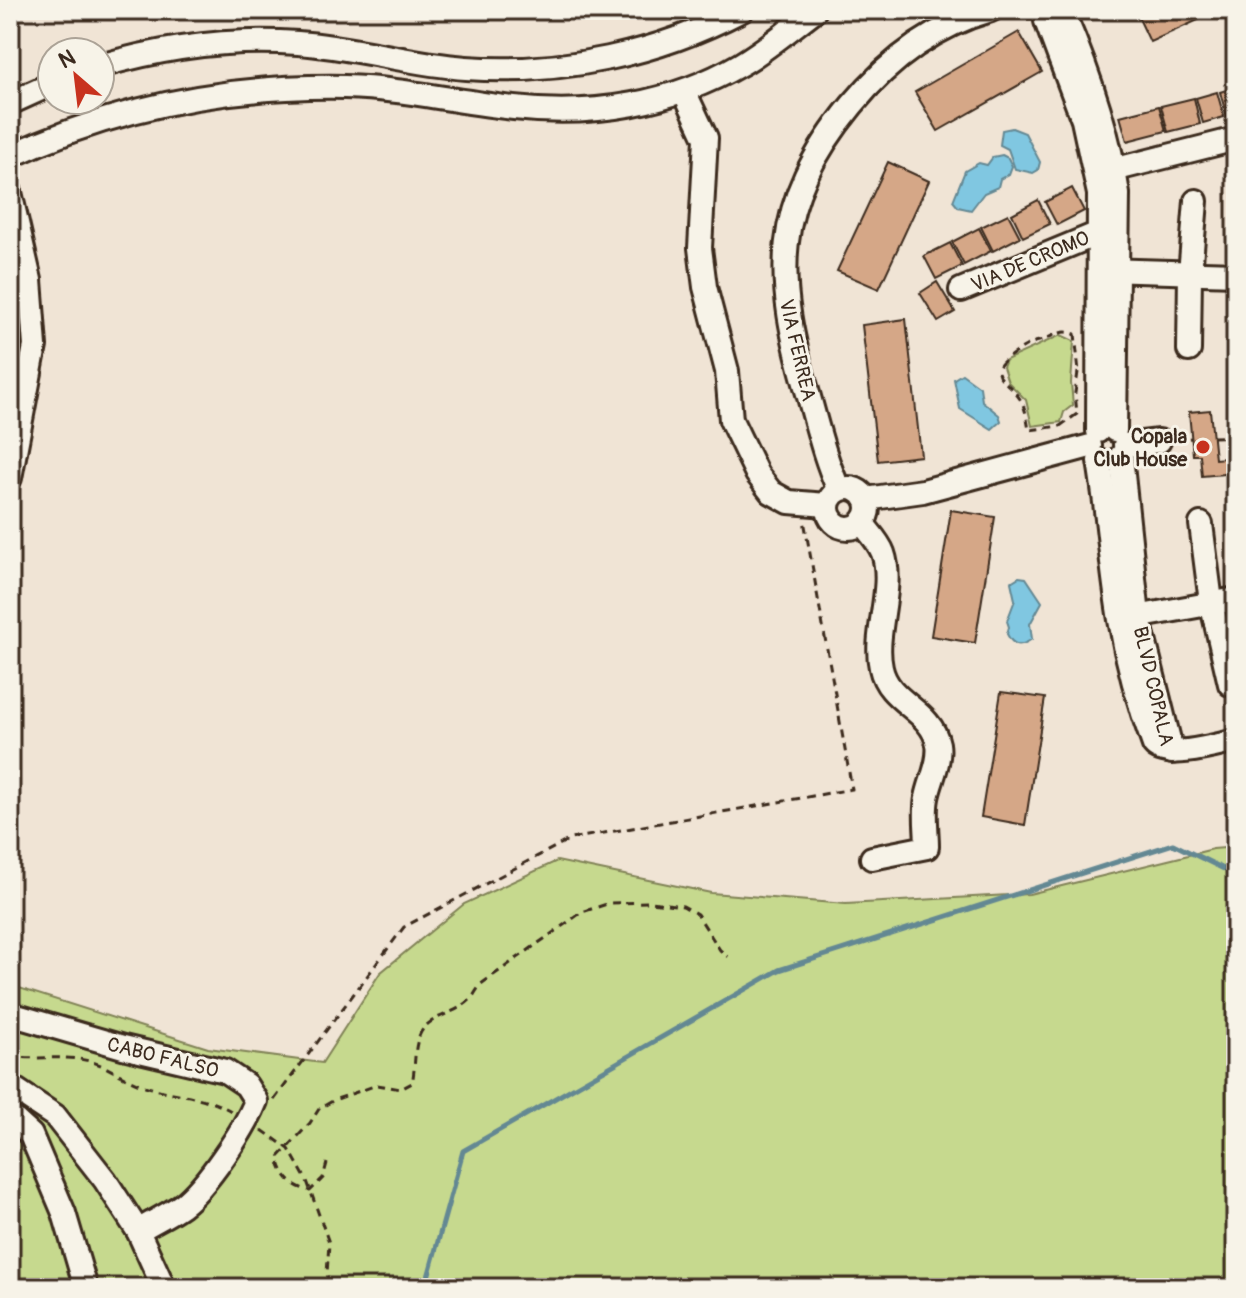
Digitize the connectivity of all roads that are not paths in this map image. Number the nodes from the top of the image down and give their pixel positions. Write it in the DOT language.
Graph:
graph roads {
  1 [pos="742,10"];
  2 [pos="815,10"];
  3 [pos="991,10"];
  4 [pos="1053,14"];
  5 [pos="116,61"];
  6 [pos="36,91"];
  7 [pos="684,91"];
  8 [pos="10,103"];
  9 [pos="1236,139"];
  10 [pos="10,156"];
  11 [pos="1105,171"];
  12 [pos="10,192"];
  13 [pos="1196,201"];
  14 [pos="1099,233"];
  15 [pos="1108,270"];
  16 [pos="1190,274"];
  17 [pos="1236,274"];
  18 [pos="961,290"];
  19 [pos="1189,350"];
  20 [pos="1159,441"];
  21 [pos="1108,445"];
  22 [pos="10,478"];
  23 [pos="833,497"];
  24 [pos="866,499"];
  25 [pos="862,523"];
  26 [pos="1201,524"];
  27 [pos="1236,599"];
  28 [pos="1211,602"];
  29 [pos="1129,618"];
  30 [pos="1230,684"];
  31 [pos="1236,741"];
  32 [pos="872,858"];
  33 [pos="10,1014"];
  34 [pos="10,1086"];
  35 [pos="10,1116"];
  36 [pos="138,1231"];
  37 [pos="86,1288"];
  38 [pos="164,1288"];
  1 -- 5 [label="street"];
  2 -- 7 [label="street"];
  3 -- 23 [label="street, VIA FERREA"];
  4 -- 11 [label="street, BLVD COPALA"];
  6 -- 8 [label="street"];
  7 -- 10 [label="street"];
  7 -- 23 [label="street"];
  9 -- 11 [label="street"];
  11 -- 14 [label="street, BLVD COPALA"];
  11 -- 15 [label="street, BLVD COPALA"];
  12 -- 22 [label="street"];
  13 -- 16 [label="street"];
  14 -- 15 [label="street, BLVD COPALA"];
  14 -- 18 [label="street, VIA DE CROMO"];
  15 -- 16 [label="street"];
  15 -- 21 [label="street, BLVD COPALA"];
  15 -- 21 [label="street, BLVD COPALA"];
  16 -- 17 [label="street"];
  16 -- 19 [label="street"];
  20 -- 21 [label="street"];
  21 -- 24 [label="street"];
  21 -- 29 [label="street, BLVD COPALA"];
  23 -- 24 [label="street"];
  23 -- 25 [label="street"];
  24 -- 25 [label="street"];
  25 -- 32 [label="street"];
  26 -- 28 [label="street"];
  27 -- 28 [label="street"];
  28 -- 29 [label="street"];
  28 -- 30 [label="street"];
  29 -- 31 [label="street, BLVD COPALA"];
  33 -- 36 [label="street, CABO FALSO"];
  34 -- 36 [label="street"];
  35 -- 37 [label="street"];
  36 -- 38 [label="street"];
}
